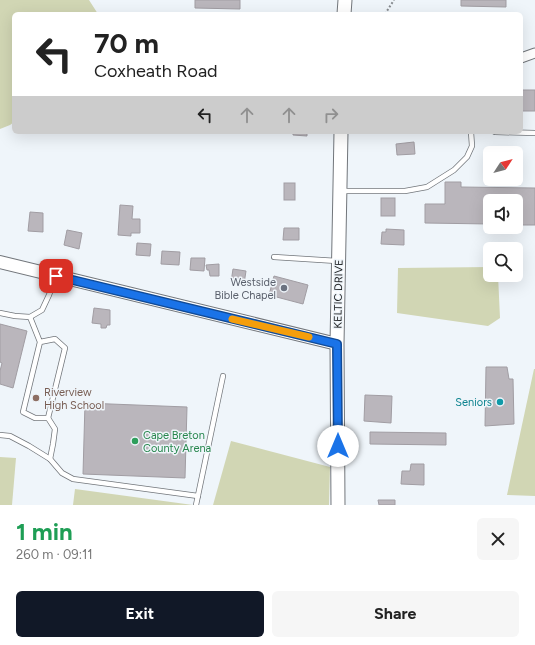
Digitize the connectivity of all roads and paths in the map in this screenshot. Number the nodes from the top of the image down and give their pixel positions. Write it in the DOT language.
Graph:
graph roads {
  1 [pos="345,0"];
  2 [pos="394,0"];
  3 [pos="344,12"];
  4 [pos="386,12"];
  5 [pos="535,53"];
  6 [pos="523,57"];
  7 [pos="523,133"];
  8 [pos="535,133"];
  9 [pos="341,134"];
  10 [pos="470,134"];
  11 [pos="340,191"];
  12 [pos="274,257"];
  13 [pos="338,261"];
  14 [pos="0,262"];
  15 [pos="56,276"];
  16 [pos="0,313"];
  17 [pos="30,317"];
  18 [pos="40,342"];
  19 [pos="337,344"];
  20 [pos="223,376"];
  21 [pos="48,418"];
  22 [pos="0,435"];
  23 [pos="50,459"];
  24 [pos="198,496"];
  25 [pos="196,505"];
  26 [pos="338,505"];
  1 -- 3 [label="main road"];
  2 -- 4 [label="path"];
  5 -- 6 [label="street"];
  7 -- 8 [label="lane"];
  9 -- 11 [label="main road, KELTIC DRIVE"];
  10 -- 11 [label="lane"];
  11 -- 13 [label="main road, KELTIC DRIVE"];
  12 -- 13 [label="lane"];
  13 -- 19 [label="main road, KELTIC DRIVE"];
  14 -- 15 [label="street"];
  15 -- 17 [label="lane"];
  15 -- 19 [label="street"];
  16 -- 17 [label="lane"];
  17 -- 18 [label="lane"];
  18 -- 21 [label="lane"];
  18 -- 21 [label="lane"];
  19 -- 26 [label="main road, KELTIC DRIVE"];
  20 -- 24 [label="lane"];
  21 -- 23 [label="lane"];
  22 -- 23 [label="lane"];
  23 -- 24 [label="lane"];
  24 -- 25 [label="lane"];
}
